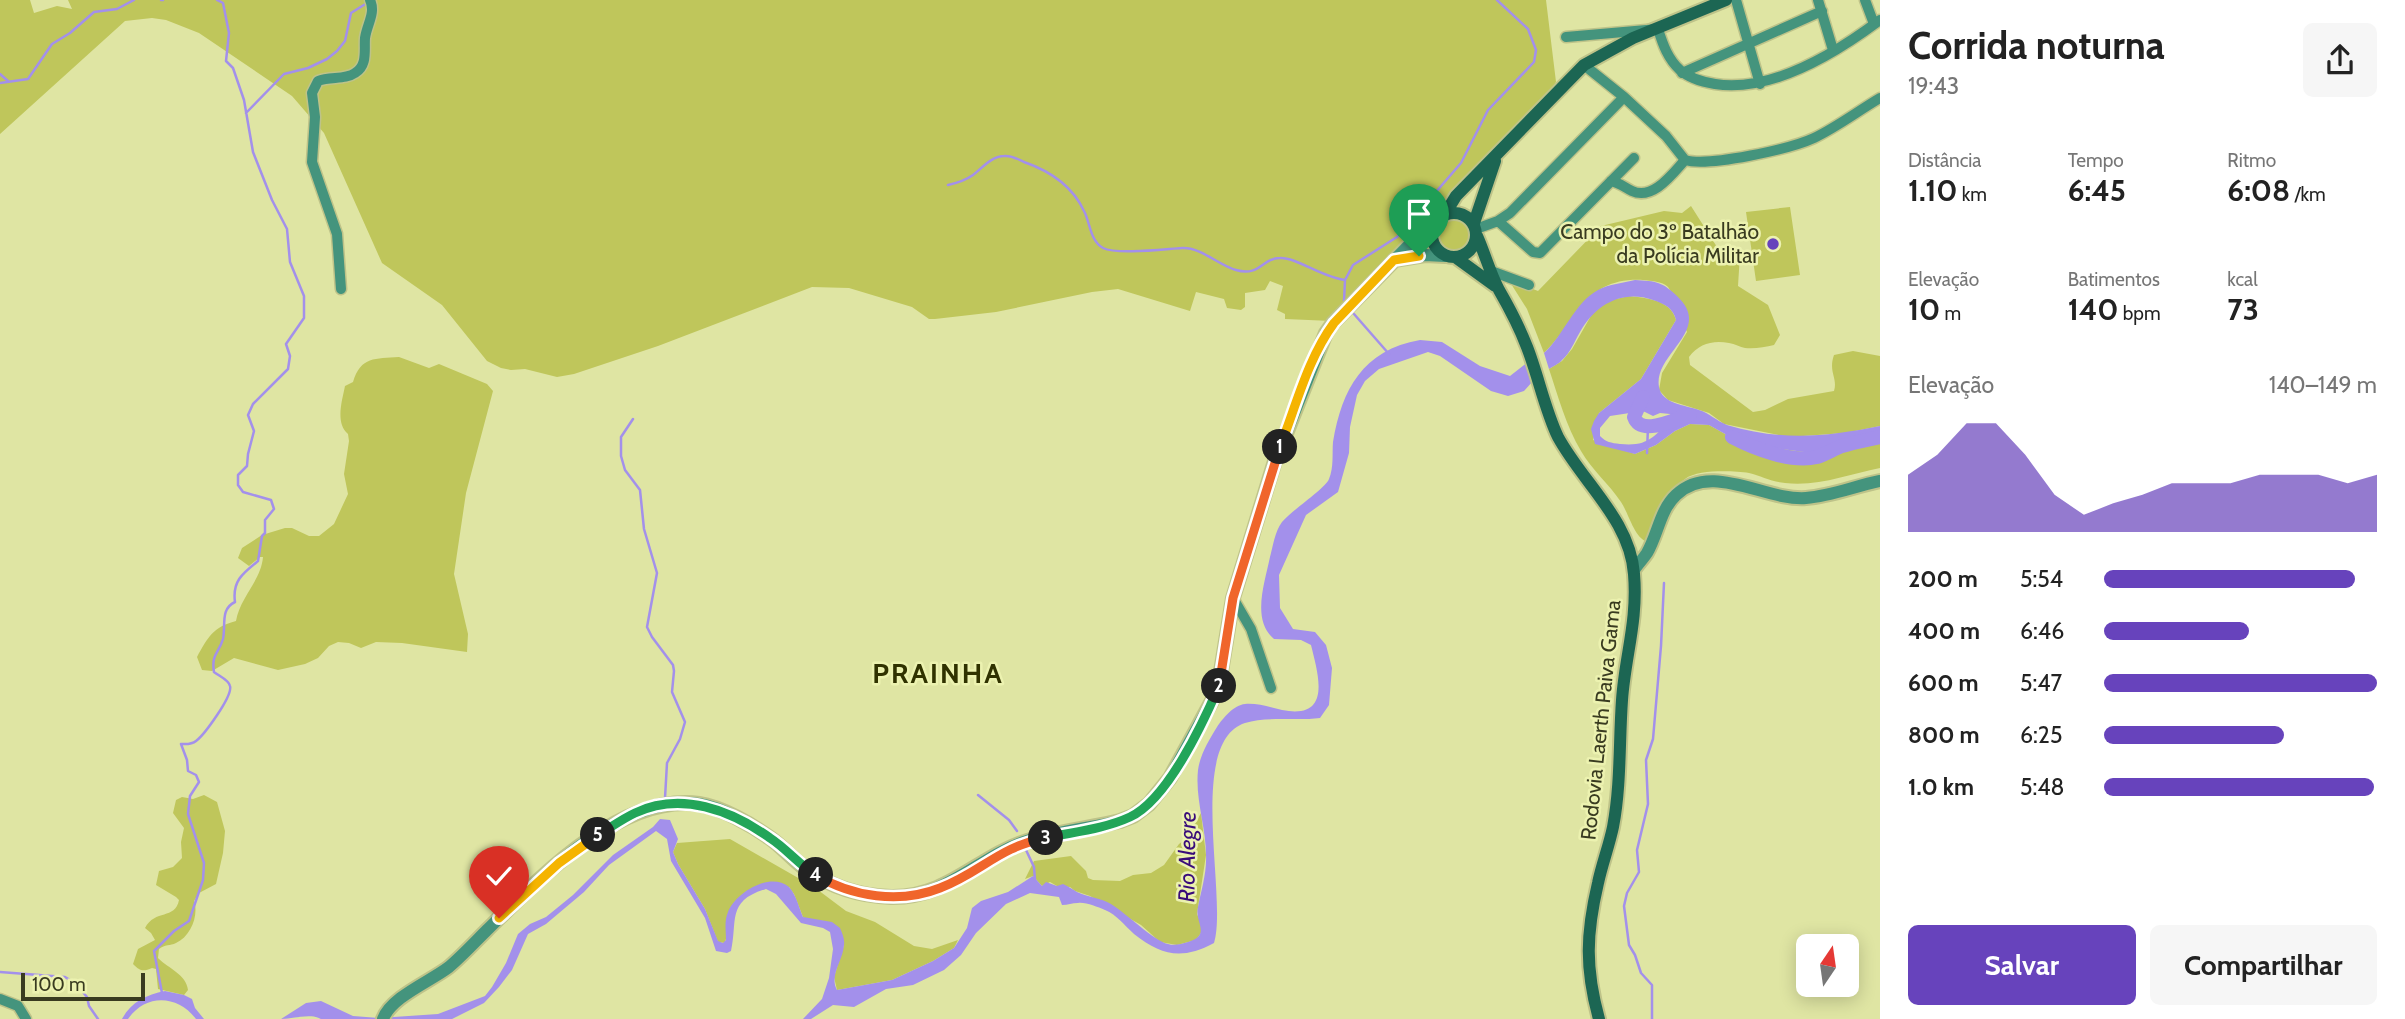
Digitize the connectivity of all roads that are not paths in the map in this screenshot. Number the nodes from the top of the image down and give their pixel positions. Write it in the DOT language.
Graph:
graph roads {
  1 [pos="370,0"];
  2 [pos="1726,0"];
  3 [pos="1735,0"];
  4 [pos="1818,0"];
  5 [pos="1865,0"];
  6 [pos="1822,11"];
  7 [pos="1877,22"];
  8 [pos="1658,29"];
  9 [pos="1566,37"];
  10 [pos="1749,44"];
  11 [pos="1833,50"];
  12 [pos="1584,65"];
  13 [pos="1682,73"];
  14 [pos="1760,84"];
  15 [pos="1624,97"];
  16 [pos="1880,98"];
  17 [pos="1497,157"];
  18 [pos="1634,158"];
  19 [pos="1685,160"];
  20 [pos="1611,181"];
  21 [pos="1445,214"];
  22 [pos="1498,221"];
  23 [pos="1433,226"];
  24 [pos="1475,230"];
  25 [pos="1450,257"];
  26 [pos="1394,260"];
  27 [pos="1491,271"];
  28 [pos="1530,285"];
  29 [pos="341,289"];
  30 [pos="1498,289"];
  31 [pos="1880,481"];
  32 [pos="1634,570"];
  33 [pos="1233,598"];
  34 [pos="1271,688"];
  35 [pos="0,999"];
  36 [pos="384,1017"];
  37 [pos="26,1019"];
  38 [pos="1599,1019"];
  1 -- 29 [label="street"];
  2 -- 8 [label="main road"];
  3 -- 10 [label="street"];
  4 -- 6 [label="street"];
  5 -- 7 [label="street"];
  6 -- 10 [label="street"];
  6 -- 11 [label="street"];
  7 -- 11 [label="street"];
  8 -- 9 [label="street"];
  8 -- 12 [label="main road"];
  8 -- 13 [label="street"];
  10 -- 13 [label="street"];
  10 -- 14 [label="street"];
  11 -- 14 [label="street"];
  12 -- 15 [label="street"];
  12 -- 17 [label="main road"];
  13 -- 14 [label="street"];
  15 -- 19 [label="street"];
  15 -- 22 [label="street"];
  16 -- 19 [label="street"];
  17 -- 21 [label="main road"];
  17 -- 24 [label="main road"];
  18 -- 20 [label="street"];
  19 -- 20 [label="street"];
  20 -- 22 [label="street"];
  21 -- 23 [label="main road"];
  21 -- 24 [label="main road"];
  22 -- 24 [label="street"];
  23 -- 25 [label="main road"];
  23 -- 26 [label="street"];
  24 -- 25 [label="main road"];
  24 -- 27 [label="main road, Rodovia Laerth Paiva Gama"];
  25 -- 26 [label="street"];
  25 -- 30 [label="main road, Rodovia Laerth Paiva Gama"];
  26 -- 33 [label="street"];
  27 -- 28 [label="street"];
  27 -- 30 [label="main road, Rodovia Laerth Paiva Gama"];
  30 -- 32 [label="main road, Rodovia Laerth Paiva Gama"];
  31 -- 32 [label="street"];
  32 -- 38 [label="main road, Rodovia Laerth Paiva Gama"];
  33 -- 34 [label="street"];
  33 -- 36 [label="street"];
  35 -- 37 [label="street"];
}
